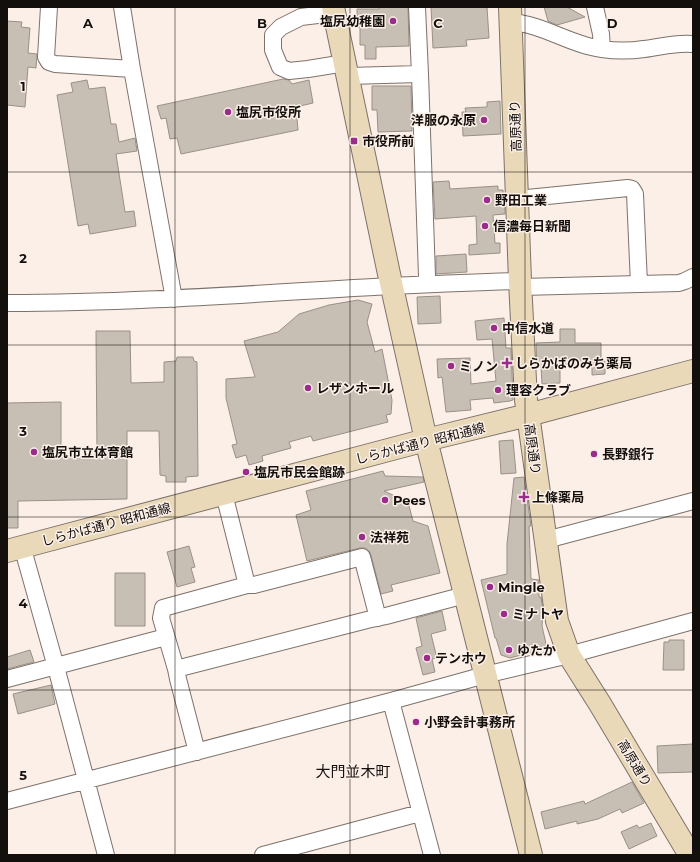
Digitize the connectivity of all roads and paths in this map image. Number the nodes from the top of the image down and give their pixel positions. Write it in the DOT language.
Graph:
graph roads {
  1 [pos="49,7"];
  2 [pos="122,7"];
  3 [pos="417,7"];
  4 [pos="595,7"];
  5 [pos="334,10"];
  6 [pos="510,15"];
  7 [pos="693,44"];
  8 [pos="602,49"];
  9 [pos="132,69"];
  10 [pos="346,70"];
  11 [pos="420,74"];
  12 [pos="517,199"];
  13 [pos="427,276"];
  14 [pos="693,277"];
  15 [pos="520,284"];
  16 [pos="639,284"];
  17 [pos="392,286"];
  18 [pos="174,299"];
  19 [pos="7,303"];
  20 [pos="693,371"];
  21 [pos="528,415"];
  22 [pos="426,440"];
  23 [pos="224,494"];
  24 [pos="693,501"];
  25 [pos="546,540"];
  26 [pos="15,548"];
  27 [pos="248,585"];
  28 [pos="465,595"];
  29 [pos="378,618"];
  30 [pos="693,621"];
  31 [pos="166,637"];
  32 [pos="569,655"];
  33 [pos="56,667"];
  34 [pos="176,669"];
  35 [pos="485,675"];
  36 [pos="7,679"];
  37 [pos="391,701"];
  38 [pos="196,752"];
  39 [pos="85,781"];
  40 [pos="7,801"];
  41 [pos="420,813"];
  42 [pos="106,855"];
  43 [pos="263,855"];
  44 [pos="432,855"];
  45 [pos="531,855"];
  46 [pos="690,855"];
  1 -- 9 [label="street"];
  2 -- 9 [label="street"];
  3 -- 11 [label="street"];
  4 -- 8 [label="street"];
  5 -- 10 [label="street"];
  5 -- 10 [label="street"];
  6 -- 8 [label="street"];
  6 -- 12 [label="street, 高原通り"];
  7 -- 8 [label="street"];
  9 -- 18 [label="street"];
  10 -- 11 [label="street"];
  10 -- 17 [label="street"];
  11 -- 13 [label="street"];
  12 -- 15 [label="street, 高原通り"];
  12 -- 16 [label="street"];
  14 -- 16 [label="street"];
  15 -- 16 [label="street"];
  15 -- 17 [label="street"];
  15 -- 21 [label="street, 高原通り"];
  17 -- 18 [label="street"];
  17 -- 22 [label="street"];
  18 -- 19 [label="street"];
  20 -- 21 [label="street, しらかば通り 昭和通線"];
  21 -- 22 [label="street, しらかば通り 昭和通線"];
  21 -- 25 [label="street, 高原通り"];
  22 -- 23 [label="street, しらかば通り 昭和通線"];
  22 -- 28 [label="street"];
  23 -- 26 [label="street, しらかば通り 昭和通線"];
  23 -- 27 [label="street"];
  24 -- 25 [label="street"];
  25 -- 32 [label="street, 高原通り"];
  26 -- 33 [label="street"];
  27 -- 29 [label="street"];
  27 -- 31 [label="street"];
  28 -- 29 [label="street"];
  28 -- 35 [label="street"];
  29 -- 34 [label="street"];
  30 -- 32 [label="street"];
  31 -- 33 [label="street"];
  31 -- 34 [label="street"];
  32 -- 35 [label="street"];
  32 -- 46 [label="street, 高原通り"];
  33 -- 36 [label="street"];
  33 -- 39 [label="street"];
  34 -- 38 [label="street"];
  35 -- 37 [label="street"];
  35 -- 45 [label="street"];
  37 -- 38 [label="street"];
  37 -- 41 [label="street"];
  38 -- 39 [label="street"];
  39 -- 40 [label="street"];
  39 -- 42 [label="street"];
  41 -- 43 [label="street"];
  41 -- 44 [label="street"];
}
